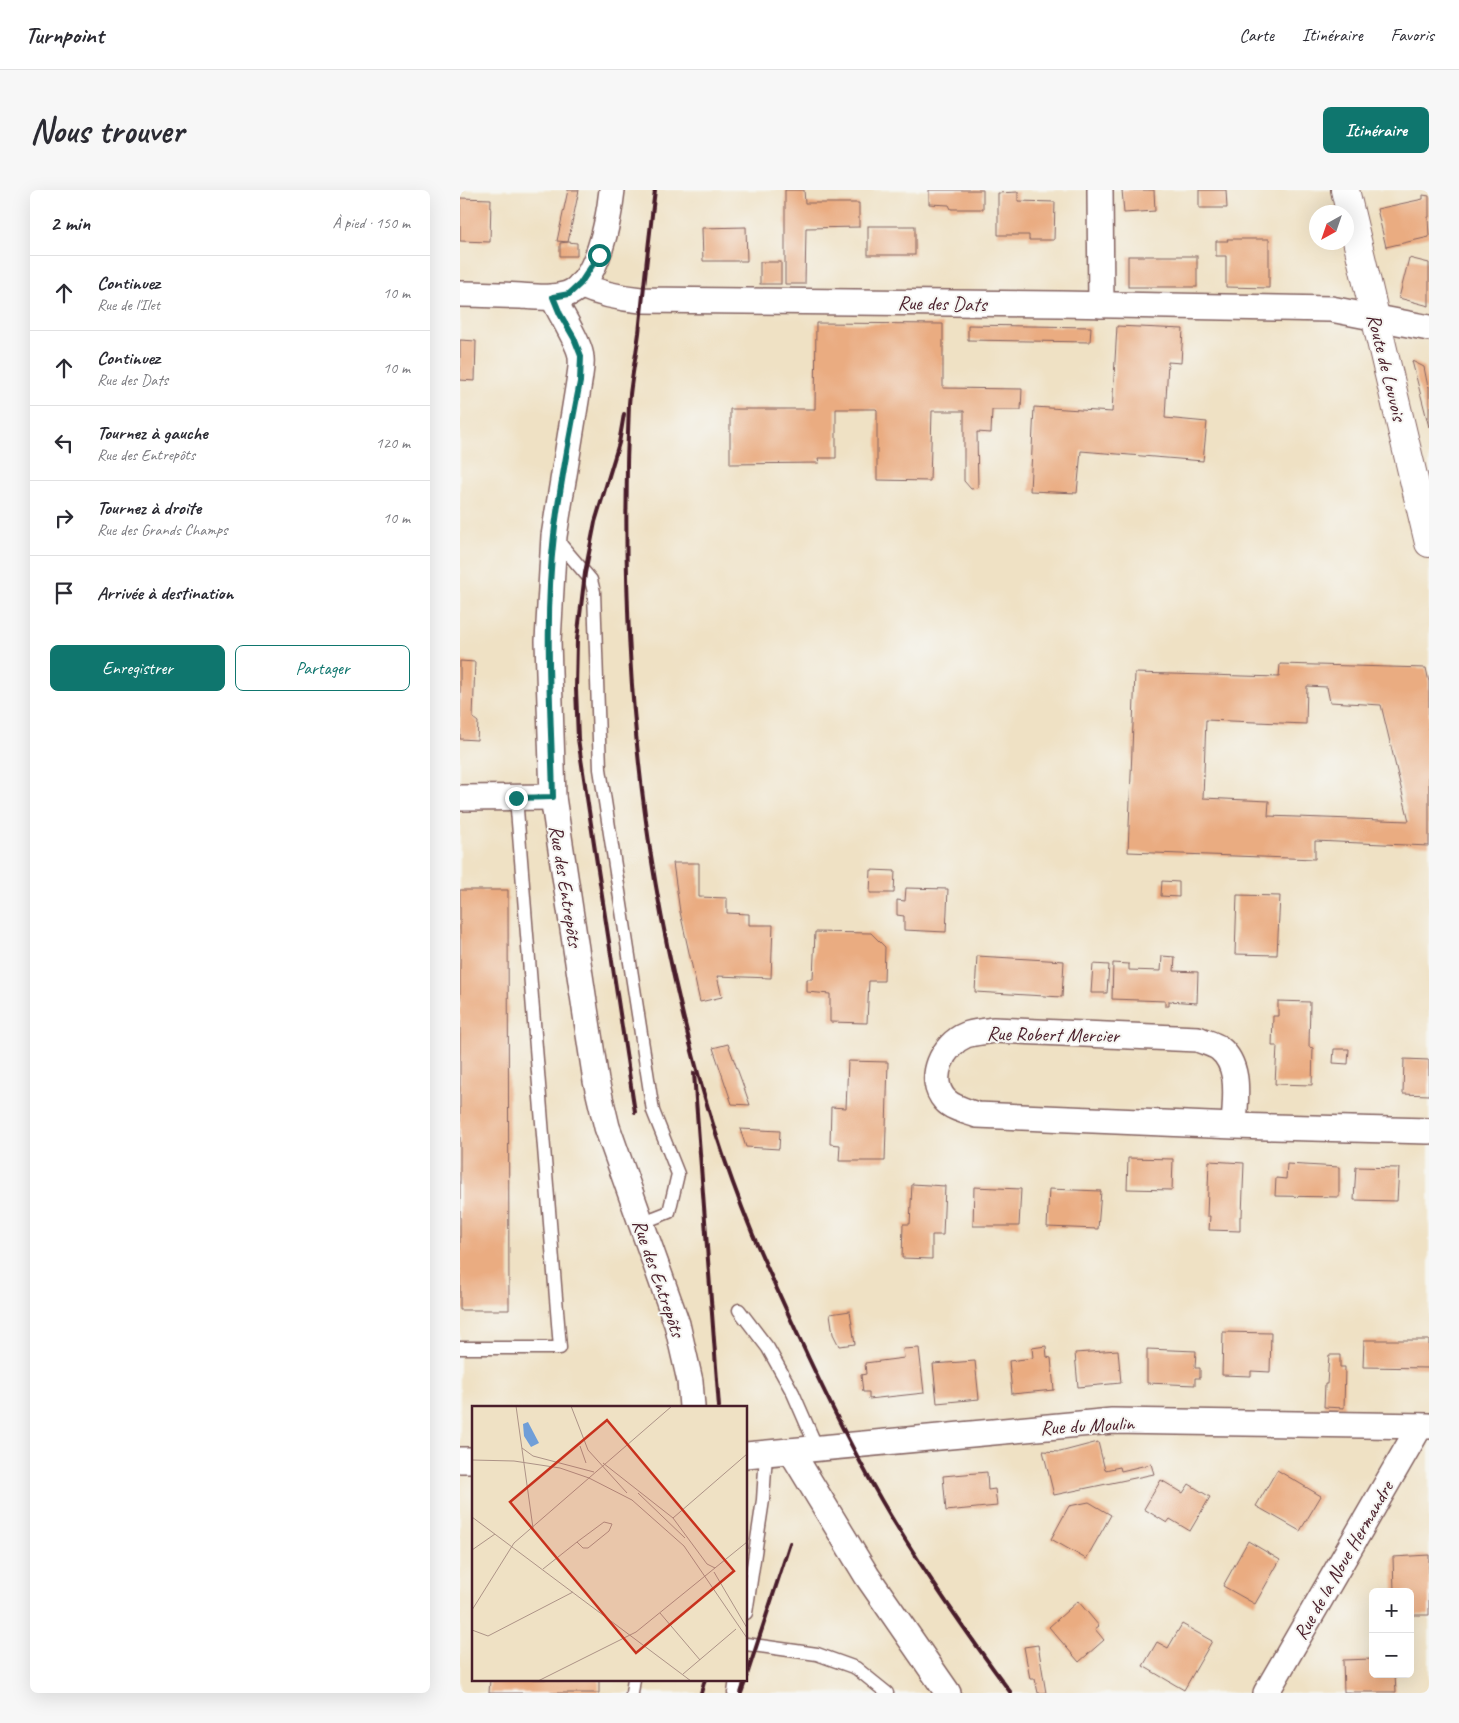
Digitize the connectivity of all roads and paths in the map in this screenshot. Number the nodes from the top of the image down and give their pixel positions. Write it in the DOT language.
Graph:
graph roads {
  1 [pos="612,190"];
  2 [pos="1100,190"];
  3 [pos="1345,190"];
  4 [pos="580,284"];
  5 [pos="460,294"];
  6 [pos="553,297"];
  7 [pos="1101,305"];
  8 [pos="1375,316"];
  9 [pos="1429,328"];
  10 [pos="554,536"];
  11 [pos="1429,543"];
  12 [pos="553,797"];
  13 [pos="460,798"];
  14 [pos="516,798"];
  15 [pos="1234,1126"];
  16 [pos="1429,1131"];
  17 [pos="641,1223"];
  18 [pos="739,1310"];
  19 [pos="460,1348"];
  20 [pos="692,1406"];
  21 [pos="1424,1426"];
  22 [pos="817,1448"];
  23 [pos="791,1451"];
  24 [pos="756,1455"];
  25 [pos="748,1600"];
  26 [pos="748,1644"];
  27 [pos="634,1680"];
  28 [pos="736,1680"];
  29 [pos="632,1693"];
  30 [pos="734,1693"];
  31 [pos="887,1693"];
  32 [pos="948,1693"];
  33 [pos="1266,1693"];
  1 -- 4 [label="street"];
  2 -- 7 [label="street"];
  3 -- 8 [label="street, Route de Louvois"];
  4 -- 6 [label="street"];
  4 -- 7 [label="street, Rue des Dats"];
  5 -- 6 [label="street"];
  6 -- 10 [label="street, Rue des Entrepôts"];
  7 -- 8 [label="street, Rue des Dats"];
  8 -- 9 [label="street, Rue des Dats"];
  8 -- 11 [label="street, Route de Louvois"];
  10 -- 12 [label="street, Rue des Entrepôts"];
  10 -- 17 [label="lane"];
  12 -- 14 [label="street"];
  12 -- 17 [label="street, Rue des Entrepôts"];
  13 -- 14 [label="street"];
  14 -- 19 [label="lane"];
  15 -- 15 [label="street, Rue Robert Mercier"];
  15 -- 16 [label="street, Rue Robert Mercier"];
  17 -- 20 [label="street, Rue des Entrepôts"];
  18 -- 22 [label="lane"];
  21 -- 22 [label="street, Rue du Moulin"];
  21 -- 33 [label="street, Rue de la Noue Hermandre"];
  22 -- 23 [label="street, Rue du Moulin"];
  23 -- 24 [label="street, Rue du Moulin"];
  23 -- 32 [label="street"];
  24 -- 25 [label="lane"];
  26 -- 31 [label="lane"];
  27 -- 29 [label="lane"];
  28 -- 30 [label="lane"];
}
